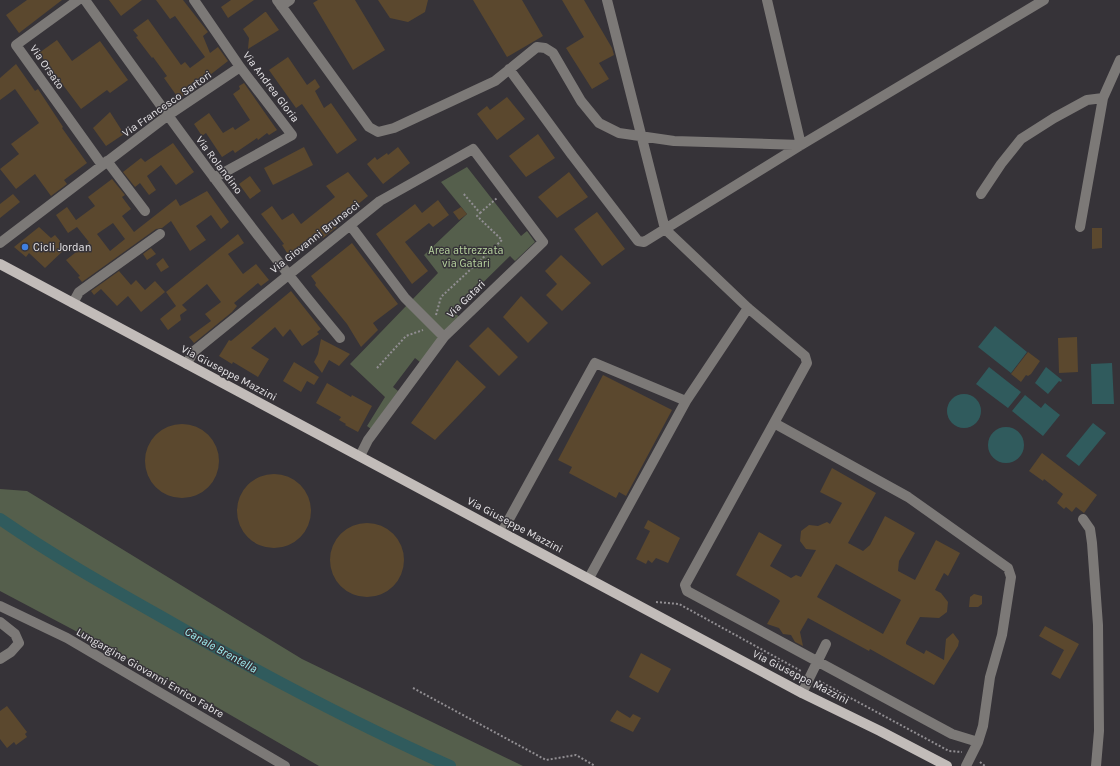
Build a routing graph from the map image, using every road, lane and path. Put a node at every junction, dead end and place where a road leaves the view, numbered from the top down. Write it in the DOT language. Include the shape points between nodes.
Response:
graph roads {
  1 [pos="78,0"];
  2 [pos="85,0"];
  3 [pos="194,0"];
  4 [pos="290,0"];
  5 [pos="607,0"];
  6 [pos="767,0"];
  7 [pos="1044,0"];
  8 [pos="279,3"];
  9 [pos="1120,60"];
  10 [pos="240,67"];
  11 [pos="509,69"];
  12 [pos="1103,98"];
  13 [pos="167,116"];
  14 [pos="642,136"];
  15 [pos="801,145"];
  16 [pos="473,149"];
  17 [pos="105,163"];
  18 [pos="214,178"];
  19 [pos="505,191"];
  20 [pos="463,193"];
  21 [pos="981,194"];
  22 [pos="144,211"];
  23 [pos="480,213"];
  24 [pos="350,225"];
  25 [pos="1080,227"];
  26 [pos="665,229"];
  27 [pos="160,234"];
  28 [pos="0,243"];
  29 [pos="0,264"];
  30 [pos="287,274"];
  31 [pos="73,303"];
  32 [pos="748,308"];
  33 [pos="438,331"];
  34 [pos="340,338"];
  35 [pos="187,364"];
  36 [pos="377,368"];
  37 [pos="686,401"];
  38 [pos="774,423"];
  39 [pos="360,456"];
  40 [pos="1083,519"];
  41 [pos="502,532"];
  42 [pos="589,578"];
  43 [pos="651,599"];
  44 [pos="0,606"];
  45 [pos="0,622"];
  46 [pos="826,644"];
  47 [pos="0,659"];
  48 [pos="818,663"];
  49 [pos="804,673"];
  50 [pos="819,681"];
  51 [pos="413,688"];
  52 [pos="802,693"];
  53 [pos="978,742"];
  54 [pos="959,751"];
  55 [pos="980,762"];
  56 [pos="285,766"];
  57 [pos="595,766"];
  58 [pos="946,766"];
  59 [pos="966,766"];
  60 [pos="985,766"];
  61 [pos="1096,766"];
  1 -- 17 [label="street, Via Orsato" via="16,45"];
  2 -- 13 [label="street, Via Rolandino"];
  3 -- 10 [label="street, Via Andrea Gloria"];
  4 -- 8 [label="street"];
  5 -- 14 [label="street"];
  6 -- 15 [label="street"];
  7 -- 15 [label="street"];
  8 -- 11 [label="street" via="369,127 378,132 394,128 495,81"];
  9 -- 12 [label="street"];
  10 -- 13 [label="street, Via Francesco Sartori"];
  10 -- 18 [label="street, Via Andrea Gloria" via="292,135"];
  11 -- 14 [label="street" via="537,47 545,48 553,53 581,101 599,123 619,133"];
  11 -- 26 [label="street" via="638,241 644,242"];
  12 -- 21 [label="street" via="1087,100 1021,139"];
  12 -- 25 [label="street"];
  13 -- 17 [label="street, Via Francesco Sartori"];
  13 -- 18 [label="street, Via Rolandino"];
  14 -- 15 [label="street" via="674,141"];
  14 -- 26 [label="street"];
  15 -- 26 [label="street"];
  16 -- 19 [label="street, Via Gatari"];
  16 -- 24 [label="street, Via Giovanni Brunacci" via="380,201"];
  17 -- 22 [label="street"];
  17 -- 28 [label="street, Via Francesco Sartori"];
  18 -- 30 [label="street, Via Rolandino"];
  19 -- 23 [label="path"];
  19 -- 33 [label="street, Via Gatari" via="543,242"];
  20 -- 23 [label="path"];
  23 -- 33 [label="path" via="477,216 502,240 441,297"];
  24 -- 30 [label="street, Via Giovanni Brunacci"];
  24 -- 33 [label="street" via="405,298"];
  26 -- 32 [label="street"];
  27 -- 31 [label="street" via="79,292"];
  29 -- 31 [label="main road, Via Giuseppe Mazzini"];
  30 -- 34 [label="street, Via Rolandino"];
  30 -- 35 [label="street, Via Giovanni Brunacci" via="193,352"];
  31 -- 35 [label="main road, Via Giuseppe Mazzini"];
  32 -- 37 [label="street"];
  32 -- 38 [label="street" via="805,356 807,363"];
  33 -- 36 [label="path" via="406,336"];
  33 -- 39 [label="street, Via Gatari"];
  35 -- 39 [label="main road, Via Giuseppe Mazzini"];
  37 -- 41 [label="street" via="596,363"];
  37 -- 42 [label="street"];
  38 -- 48 [label="street" via="685,585 687,590"];
  38 -- 53 [label="street" via="908,497 1008,568 1011,577 1002,635 990,677 983,726"];
  39 -- 41 [label="main road, Via Giuseppe Mazzini"];
  40 -- 61 [label="street" via="1090,529 1092,542 1098,625 1099,731"];
  41 -- 42 [label="main road, Via Giuseppe Mazzini"];
  42 -- 52 [label="main road, Via Giuseppe Mazzini"];
  43 -- 49 [label="path" via="679,604"];
  44 -- 56 [label="street, Lungargine Giovanni Enrico Fabre" via="67,638"];
  45 -- 47 [label="street" via="15,634 19,643"];
  46 -- 48 [label="street"];
  48 -- 52 [label="street"];
  48 -- 53 [label="street" via="952,734"];
  50 -- 54 [label="path" via="949,751"];
  51 -- 57 [label="path" via="546,760 576,755"];
  52 -- 58 [label="main road, Via Giuseppe Mazzini" via="880,730"];
  53 -- 59 [label="street"];
  55 -- 60 [label="path"];
}
